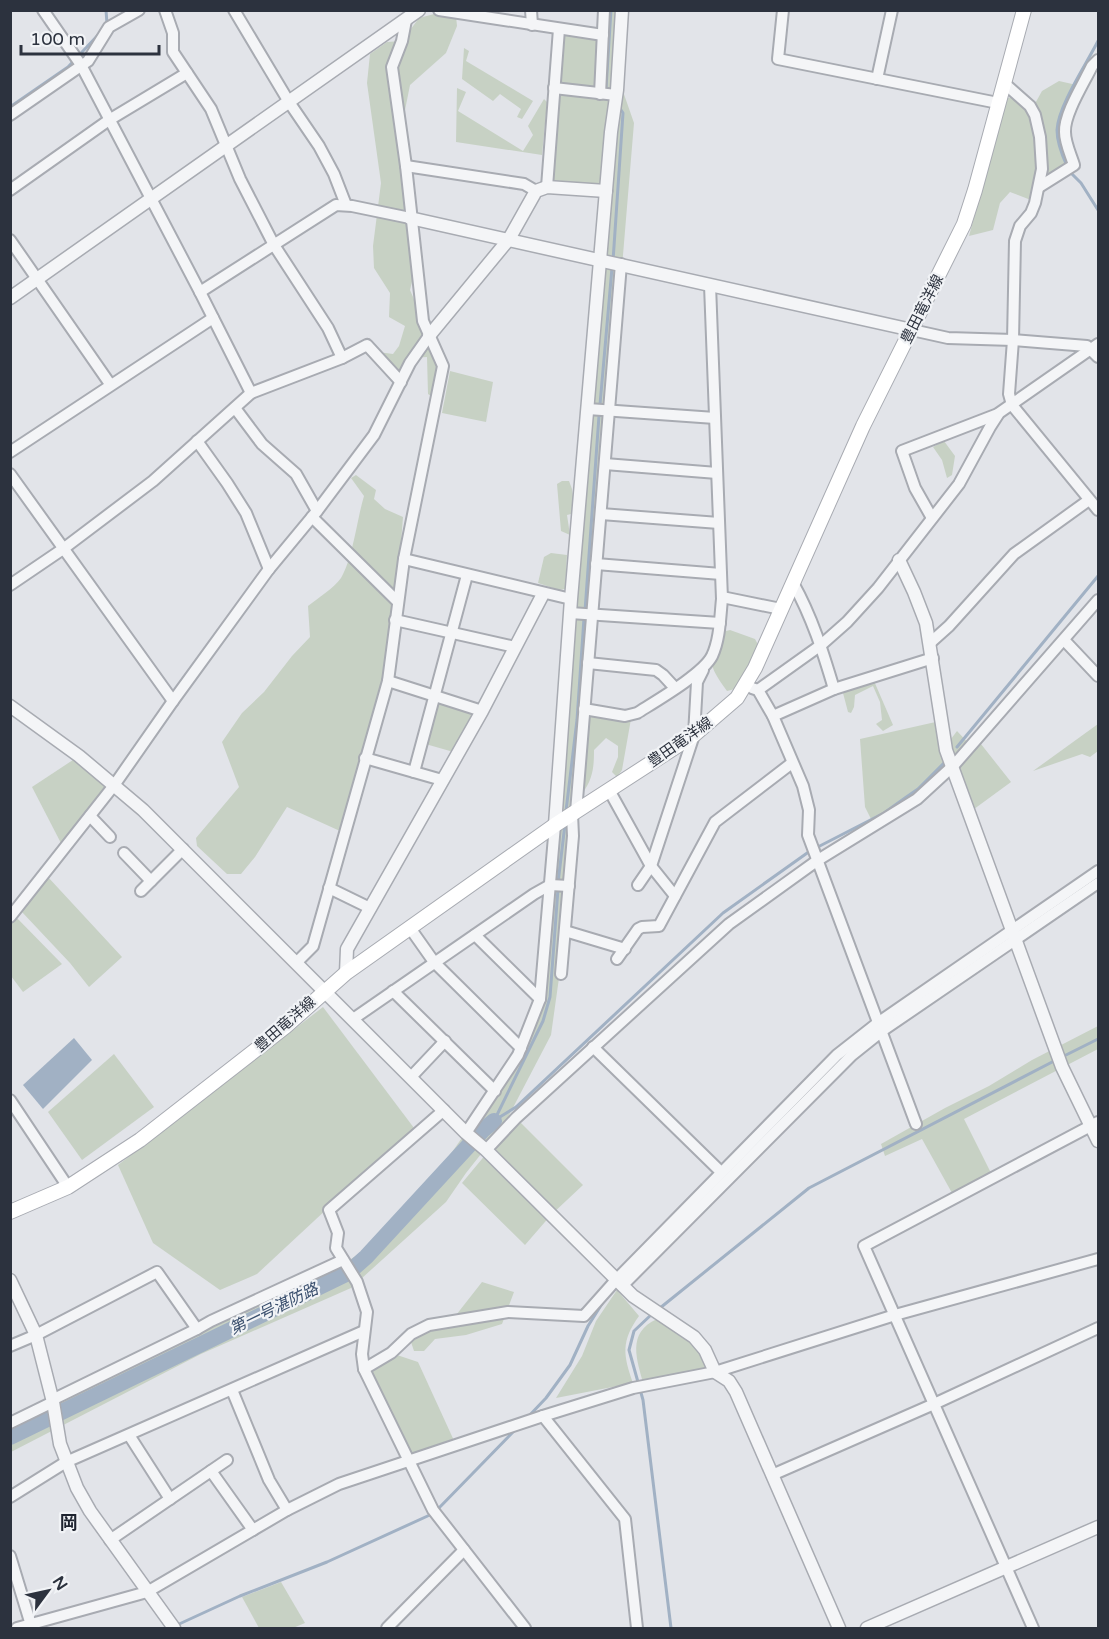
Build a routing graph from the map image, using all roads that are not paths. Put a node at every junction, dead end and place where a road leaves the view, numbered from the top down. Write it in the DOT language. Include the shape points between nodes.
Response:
graph roads {
  1 [pos="43,10"];
  2 [pos="139,10"];
  3 [pos="165,10"];
  4 [pos="234,10"];
  5 [pos="419,10"];
  6 [pos="439,10"];
  7 [pos="531,10"];
  8 [pos="604,10"];
  9 [pos="622,10"];
  10 [pos="783,10"];
  11 [pos="892,10"];
  12 [pos="1024,10"];
  13 [pos="403,15"];
  14 [pos="532,24"];
  15 [pos="559,28"];
  16 [pos="603,35"];
  17 [pos="1098,60"];
  18 [pos="81,65"];
  19 [pos="187,73"];
  20 [pos="878,79"];
  21 [pos="1004,83"];
  22 [pos="554,88"];
  23 [pos="600,94"];
  24 [pos="616,95"];
  25 [pos="289,102"];
  26 [pos="998,103"];
  27 [pos="10,115"];
  28 [pos="109,120"];
  29 [pos="225,147"];
  30 [pos="406,166"];
  31 [pos="1039,187"];
  32 [pos="541,189"];
  33 [pos="10,190"];
  34 [pos="606,191"];
  35 [pos="151,198"];
  36 [pos="346,205"];
  37 [pos="410,218"];
  38 [pos="509,239"];
  39 [pos="10,240"];
  40 [pos="274,245"];
  41 [pos="600,259"];
  42 [pos="621,264"];
  43 [pos="37,280"];
  44 [pos="710,285"];
  45 [pos="200,292"];
  46 [pos="10,298"];
  47 [pos="213,318"];
  48 [pos="912,330"];
  49 [pos="429,336"];
  50 [pos="1013,340"];
  51 [pos="1096,350"];
  52 [pos="342,358"];
  53 [pos="401,382"];
  54 [pos="110,384"];
  55 [pos="251,393"];
  56 [pos="1012,405"];
  57 [pos="235,408"];
  58 [pos="588,409"];
  59 [pos="609,412"];
  60 [pos="999,413"];
  61 [pos="715,418"];
  62 [pos="197,441"];
  63 [pos="10,452"];
  64 [pos="605,464"];
  65 [pos="717,473"];
  66 [pos="10,474"];
  67 [pos="1089,500"];
  68 [pos="1098,510"];
  69 [pos="314,514"];
  70 [pos="601,514"];
  71 [pos="932,518"];
  72 [pos="719,523"];
  73 [pos="63,549"];
  74 [pos="404,559"];
  75 [pos="899,560"];
  76 [pos="597,564"];
  77 [pos="269,569"];
  78 [pos="721,574"];
  79 [pos="467,575"];
  80 [pos="793,583"];
  81 [pos="10,585"];
  82 [pos="543,594"];
  83 [pos="722,597"];
  84 [pos="571,599"];
  85 [pos="1098,600"];
  86 [pos="398,601"];
  87 [pos="781,609"];
  88 [pos="570,613"];
  89 [pos="592,615"];
  90 [pos="395,620"];
  91 [pos="720,623"];
  92 [pos="453,633"];
  93 [pos="1064,640"];
  94 [pos="930,643"];
  95 [pos="821,645"];
  96 [pos="515,647"];
  97 [pos="933,658"];
  98 [pos="588,663"];
  99 [pos="703,668"];
  100 [pos="1098,676"];
  101 [pos="388,681"];
  102 [pos="675,688"];
  103 [pos="752,688"];
  104 [pos="834,689"];
  105 [pos="436,696"];
  106 [pos="173,701"];
  107 [pos="10,706"];
  108 [pos="584,709"];
  109 [pos="482,711"];
  110 [pos="773,716"];
  111 [pos="693,735"];
  112 [pos="366,758"];
  113 [pos="792,763"];
  114 [pos="954,766"];
  115 [pos="414,772"];
  116 [pos="442,780"];
  117 [pos="115,784"];
  118 [pos="609,790"];
  119 [pos="574,813"];
  120 [pos="90,816"];
  121 [pos="555,825"];
  122 [pos="110,837"];
  123 [pos="183,849"];
  124 [pos="124,853"];
  125 [pos="818,860"];
  126 [pos="651,866"];
  127 [pos="1098,871"];
  128 [pos="151,881"];
  129 [pos="1098,883"];
  130 [pos="550,885"];
  131 [pos="638,885"];
  132 [pos="569,886"];
  133 [pos="329,888"];
  134 [pos="141,891"];
  135 [pos="675,896"];
  136 [pos="370,908"];
  137 [pos="10,917"];
  138 [pos="410,928"];
  139 [pos="565,931"];
  140 [pos="475,934"];
  141 [pos="1015,934"];
  142 [pos="625,949"];
  143 [pos="617,959"];
  144 [pos="297,962"];
  145 [pos="434,962"];
  146 [pos="346,973"];
  147 [pos="561,974"];
  148 [pos="324,991"];
  149 [pos="393,991"];
  150 [pos="540,999"];
  151 [pos="352,1019"];
  152 [pos="880,1026"];
  153 [pos="445,1041"];
  154 [pos="593,1047"];
  155 [pos="521,1048"];
  156 [pos="411,1077"];
  157 [pos="495,1091"];
  158 [pos="10,1100"];
  159 [pos="444,1110"];
  160 [pos="15,1117"];
  161 [pos="916,1124"];
  162 [pos="1095,1124"];
  163 [pos="466,1133"];
  164 [pos="1098,1141"];
  165 [pos="486,1150"];
  166 [pos="721,1172"];
  167 [pos="68,1187"];
  168 [pos="10,1212"];
  169 [pos="1098,1259"];
  170 [pos="344,1261"];
  171 [pos="10,1280"];
  172 [pos="619,1283"];
  173 [pos="895,1316"];
  174 [pos="1098,1328"];
  175 [pos="197,1329"];
  176 [pos="364,1331"];
  177 [pos="36,1335"];
  178 [pos="10,1346"];
  179 [pos="364,1369"];
  180 [pos="715,1372"];
  181 [pos="232,1390"];
  182 [pos="52,1401"];
  183 [pos="934,1404"];
  184 [pos="543,1416"];
  185 [pos="10,1423"];
  186 [pos="129,1435"];
  187 [pos="227,1460"];
  188 [pos="410,1461"];
  189 [pos="66,1462"];
  190 [pos="211,1471"];
  191 [pos="772,1475"];
  192 [pos="10,1497"];
  193 [pos="170,1499"];
  194 [pos="287,1510"];
  195 [pos="1098,1527"];
  196 [pos="253,1530"];
  197 [pos="110,1540"];
  198 [pos="464,1550"];
  199 [pos="10,1556"];
  200 [pos="1006,1568"];
  201 [pos="147,1592"];
  202 [pos="31,1625"];
  203 [pos="17,1629"];
  204 [pos="174,1629"];
  205 [pos="387,1629"];
  206 [pos="525,1629"];
  207 [pos="637,1629"];
  208 [pos="839,1629"];
  209 [pos="867,1629"];
  210 [pos="1033,1629"];
  1 -- 18 [label="street"];
  2 -- 18 [label="street" via="109,27 87,62"];
  3 -- 19 [label="street" via="173,33 173,52"];
  4 -- 25 [label="street"];
  5 -- 13 [label="street"];
  6 -- 14 [label="street"];
  7 -- 14 [label="street"];
  8 -- 16 [label="street"];
  9 -- 24 [label="street"];
  10 -- 20 [label="street" via="778,59"];
  11 -- 20 [label="street"];
  12 -- 21 [label="main road, 豊田竜洋線"];
  13 -- 25 [label="street" via="395,27"];
  13 -- 30 [label="street" via="402,41 392,67"];
  14 -- 15 [label="street"];
  15 -- 16 [label="street"];
  15 -- 22 [label="street"];
  16 -- 23 [label="street"];
  17 -- 31 [label="street" via="1066,120 1066,141 1074,165"];
  18 -- 27 [label="street"];
  18 -- 28 [label="street"];
  19 -- 28 [label="street"];
  19 -- 29 [label="street" via="211,109"];
  20 -- 26 [label="street"];
  21 -- 26 [label="main road, 豊田竜洋線"];
  21 -- 31 [label="street" via="1035,115 1042,169"];
  22 -- 23 [label="street"];
  22 -- 32 [label="street"];
  23 -- 24 [label="street"];
  24 -- 34 [label="street"];
  25 -- 29 [label="street"];
  25 -- 36 [label="street" via="319,146"];
  26 -- 48 [label="main road, 豊田竜洋線" via="964,224"];
  28 -- 33 [label="street"];
  28 -- 35 [label="street"];
  29 -- 35 [label="street"];
  29 -- 40 [label="street"];
  30 -- 32 [label="street"];
  30 -- 37 [label="street"];
  31 -- 50 [label="street" via="1031,213 1020,226 1015,241"];
  32 -- 34 [label="street"];
  32 -- 38 [label="street"];
  34 -- 41 [label="street"];
  35 -- 43 [label="street"];
  35 -- 45 [label="street"];
  36 -- 37 [label="street"];
  36 -- 40 [label="street" via="336,205"];
  37 -- 38 [label="street"];
  37 -- 49 [label="street" via="423,321"];
  38 -- 41 [label="street"];
  38 -- 49 [label="street"];
  39 -- 43 [label="street"];
  40 -- 45 [label="street"];
  40 -- 52 [label="street" via="328,328"];
  41 -- 42 [label="street"];
  41 -- 58 [label="street"];
  42 -- 44 [label="street"];
  42 -- 59 [label="street"];
  43 -- 46 [label="street"];
  43 -- 54 [label="street"];
  44 -- 48 [label="street"];
  44 -- 61 [label="street"];
  45 -- 47 [label="street"];
  47 -- 54 [label="street"];
  47 -- 55 [label="street"];
  48 -- 50 [label="street" via="948,339"];
  48 -- 80 [label="main road, 豊田竜洋線" via="863,426"];
  49 -- 53 [label="street"];
  49 -- 74 [label="street" via="443,366"];
  50 -- 51 [label="street"];
  50 -- 56 [label="street" via="1009,394"];
  51 -- 56 [label="street"];
  52 -- 53 [label="street" via="367,345"];
  52 -- 55 [label="street"];
  53 -- 69 [label="street" via="374,435"];
  54 -- 63 [label="street"];
  55 -- 57 [label="street"];
  56 -- 60 [label="street"];
  56 -- 67 [label="street"];
  57 -- 62 [label="street"];
  57 -- 69 [label="street" via="262,444 296,474"];
  58 -- 59 [label="street"];
  58 -- 84 [label="street"];
  59 -- 61 [label="street"];
  59 -- 64 [label="street"];
  60 -- 71 [label="street" via="958,484"];
  60 -- 71 [label="street" via="902,451 915,488"];
  61 -- 65 [label="street"];
  62 -- 73 [label="street" via="153,481"];
  62 -- 77 [label="street" via="246,513"];
  64 -- 65 [label="street"];
  64 -- 70 [label="street"];
  65 -- 72 [label="street"];
  66 -- 73 [label="street"];
  67 -- 68 [label="street"];
  67 -- 94 [label="street" via="1014,554"];
  69 -- 77 [label="street"];
  69 -- 86 [label="street"];
  70 -- 72 [label="street"];
  70 -- 76 [label="street"];
  71 -- 75 [label="street"];
  72 -- 78 [label="street"];
  73 -- 81 [label="street"];
  73 -- 106 [label="street"];
  74 -- 79 [label="street"];
  74 -- 86 [label="street"];
  75 -- 94 [label="street" via="926,623"];
  75 -- 95 [label="street" via="847,622"];
  76 -- 78 [label="street"];
  76 -- 89 [label="street"];
  77 -- 106 [label="street"];
  78 -- 83 [label="street"];
  79 -- 82 [label="street"];
  79 -- 92 [label="street"];
  80 -- 87 [label="main road, 豊田竜洋線"];
  80 -- 95 [label="street"];
  82 -- 84 [label="street"];
  82 -- 96 [label="street"];
  83 -- 87 [label="street"];
  83 -- 91 [label="street"];
  84 -- 88 [label="street"];
  85 -- 93 [label="street"];
  86 -- 90 [label="street"];
  87 -- 103 [label="main road, 豊田竜洋線"];
  88 -- 89 [label="street"];
  88 -- 121 [label="street"];
  89 -- 91 [label="street"];
  89 -- 98 [label="street"];
  90 -- 92 [label="street"];
  90 -- 101 [label="street"];
  91 -- 99 [label="street" via="712,656"];
  92 -- 96 [label="street"];
  92 -- 105 [label="street"];
  93 -- 100 [label="street"];
  93 -- 114 [label="street"];
  94 -- 97 [label="street"];
  95 -- 103 [label="street"];
  95 -- 104 [label="street"];
  96 -- 109 [label="street"];
  97 -- 104 [label="street"];
  97 -- 114 [label="street" via="946,747"];
  98 -- 102 [label="street" via="656,670"];
  98 -- 108 [label="street"];
  99 -- 102 [label="street"];
  99 -- 111 [label="street" via="697,682"];
  101 -- 105 [label="street"];
  101 -- 112 [label="street"];
  102 -- 108 [label="street" via="637,713 625,716"];
  103 -- 110 [label="street"];
  103 -- 111 [label="main road, 豊田竜洋線"];
  104 -- 110 [label="street"];
  105 -- 109 [label="street"];
  105 -- 115 [label="street"];
  106 -- 117 [label="street"];
  107 -- 117 [label="street"];
  108 -- 119 [label="street"];
  109 -- 116 [label="street"];
  110 -- 113 [label="street"];
  111 -- 118 [label="main road, 豊田竜洋線"];
  111 -- 126 [label="street"];
  112 -- 115 [label="street"];
  112 -- 133 [label="street"];
  113 -- 125 [label="street" via="803,786 809,810 808,835"];
  113 -- 135 [label="street" via="715,822"];
  114 -- 125 [label="street" via="917,799"];
  114 -- 141 [label="street"];
  115 -- 116 [label="street"];
  116 -- 136 [label="street"];
  117 -- 120 [label="street"];
  117 -- 123 [label="street"];
  118 -- 119 [label="main road, 豊田竜洋線"];
  118 -- 126 [label="street"];
  119 -- 121 [label="main road, 豊田竜洋線"];
  119 -- 132 [label="street"];
  120 -- 122 [label="street"];
  120 -- 137 [label="street"];
  121 -- 130 [label="street"];
  121 -- 138 [label="main road, 豊田竜洋線"];
  123 -- 128 [label="street"];
  123 -- 144 [label="street"];
  124 -- 128 [label="street"];
  125 -- 152 [label="street"];
  125 -- 154 [label="street" via="729,924"];
  126 -- 131 [label="street"];
  126 -- 135 [label="street"];
  127 -- 141 [label="street"];
  128 -- 134 [label="street"];
  129 -- 141 [label="street"];
  130 -- 132 [label="street"];
  130 -- 140 [label="street"];
  130 -- 150 [label="street"];
  132 -- 139 [label="street"];
  133 -- 136 [label="street"];
  133 -- 144 [label="street" via="314,946"];
  135 -- 142 [label="street" via="659,926 638,929"];
  136 -- 146 [label="street" via="347,949"];
  138 -- 145 [label="street"];
  138 -- 146 [label="main road, 豊田竜洋線"];
  139 -- 142 [label="street"];
  139 -- 147 [label="street"];
  140 -- 145 [label="street"];
  140 -- 150 [label="street"];
  141 -- 152 [label="street"];
  141 -- 162 [label="street" via="1062,1067"];
  142 -- 143 [label="street"];
  144 -- 148 [label="street"];
  145 -- 149 [label="street"];
  145 -- 155 [label="street"];
  146 -- 148 [label="main road, 豊田竜洋線"];
  148 -- 151 [label="street"];
  148 -- 167 [label="main road, 豊田竜洋線" via="285,1027 158,1126"];
  149 -- 151 [label="street"];
  149 -- 153 [label="street"];
  150 -- 155 [label="street"];
  151 -- 156 [label="street"];
  152 -- 161 [label="street"];
  152 -- 166 [label="street" via="837,1055"];
  152 -- 172 [label="street"];
  153 -- 156 [label="street"];
  153 -- 157 [label="street"];
  154 -- 165 [label="street"];
  154 -- 166 [label="street"];
  155 -- 157 [label="street"];
  156 -- 159 [label="street"];
  157 -- 163 [label="street"];
  158 -- 160 [label="street"];
  159 -- 163 [label="street"];
  159 -- 170 [label="street" via="329,1210 338,1233 336,1248"];
  160 -- 167 [label="street"];
  162 -- 164 [label="street"];
  162 -- 173 [label="street" via="864,1246"];
  163 -- 165 [label="street"];
  165 -- 172 [label="street"];
  166 -- 172 [label="street"];
  167 -- 168 [label="main road, 豊田竜洋線"];
  169 -- 173 [label="street"];
  170 -- 175 [label="street"];
  170 -- 176 [label="street" via="357,1282 367,1312"];
  171 -- 177 [label="street"];
  172 -- 179 [label="street" via="584,1316 508,1312 429,1325"];
  172 -- 180 [label="street" via="694,1337"];
  173 -- 180 [label="street"];
  173 -- 183 [label="street"];
  174 -- 183 [label="street"];
  175 -- 177 [label="street" via="157,1272"];
  175 -- 182 [label="street"];
  176 -- 179 [label="street"];
  176 -- 181 [label="street"];
  177 -- 178 [label="street"];
  177 -- 182 [label="street"];
  179 -- 188 [label="street"];
  180 -- 184 [label="street" via="633,1388"];
  180 -- 191 [label="street" via="736,1392"];
  181 -- 186 [label="street"];
  181 -- 194 [label="street" via="269,1480"];
  182 -- 185 [label="street"];
  182 -- 189 [label="street"];
  183 -- 191 [label="street"];
  183 -- 200 [label="street"];
  184 -- 188 [label="street"];
  184 -- 207 [label="street" via="625,1519"];
  186 -- 189 [label="street"];
  186 -- 193 [label="street"];
  187 -- 190 [label="street"];
  188 -- 194 [label="street" via="339,1484"];
  188 -- 198 [label="street" via="433,1510"];
  189 -- 192 [label="street"];
  189 -- 197 [label="street" via="77,1488"];
  190 -- 193 [label="street"];
  190 -- 196 [label="street"];
  191 -- 208 [label="street"];
  193 -- 197 [label="street"];
  194 -- 196 [label="street"];
  195 -- 200 [label="street"];
  196 -- 201 [label="street"];
  197 -- 201 [label="street"];
  198 -- 205 [label="street"];
  198 -- 206 [label="street"];
  199 -- 202 [label="street"];
  200 -- 209 [label="street"];
  200 -- 210 [label="street"];
  201 -- 202 [label="street"];
  201 -- 204 [label="street"];
  202 -- 203 [label="street"];
}
